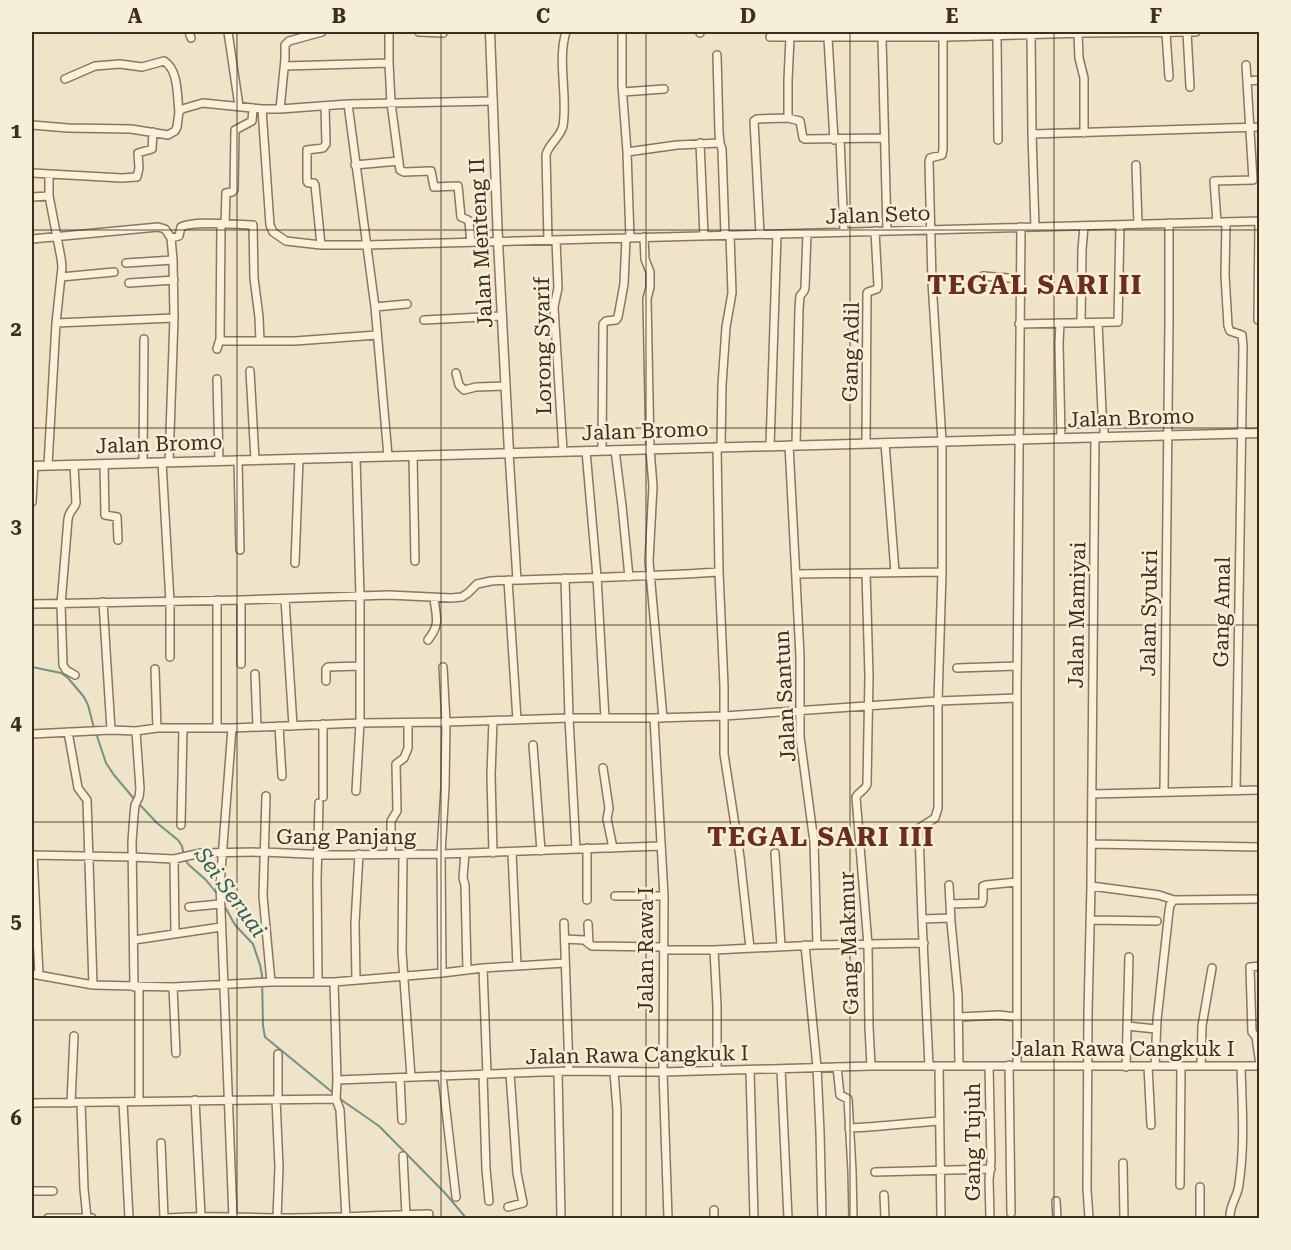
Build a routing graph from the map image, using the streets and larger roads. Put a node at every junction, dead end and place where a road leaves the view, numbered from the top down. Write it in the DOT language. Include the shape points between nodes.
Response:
graph roads {
  1 [pos="228,32"];
  2 [pos="322,32"];
  3 [pos="389,32"];
  4 [pos="419,32"];
  5 [pos="490,32"];
  6 [pos="566,32"];
  7 [pos="622,32"];
  8 [pos="1083,32"];
  9 [pos="1186,32"];
  10 [pos="1196,32"];
  11 [pos="443,33"];
  12 [pos="1010,33"];
  13 [pos="1031,33"];
  14 [pos="1166,33"];
  15 [pos="906,34"];
  16 [pos="846,35"];
  17 [pos="947,35"];
  18 [pos="997,36"];
  19 [pos="770,38"];
  20 [pos="790,38"];
  21 [pos="828,38"];
  22 [pos="882,38"];
  23 [pos="717,55"];
  24 [pos="388,63"];
  25 [pos="1246,65"];
  26 [pos="285,66"];
  27 [pos="1169,77"];
  28 [pos="65,79"];
  29 [pos="1260,80"];
  30 [pos="1247,81"];
  31 [pos="1190,87"];
  32 [pos="664,89"];
  33 [pos="623,92"];
  34 [pos="493,101"];
  35 [pos="348,104"];
  36 [pos="391,104"];
  37 [pos="239,106"];
  38 [pos="325,106"];
  39 [pos="253,108"];
  40 [pos="262,109"];
  41 [pos="280,109"];
  42 [pos="179,112"];
  43 [pos="788,118"];
  44 [pos="32,125"];
  45 [pos="1260,126"];
  46 [pos="1250,127"];
  47 [pos="153,132"];
  48 [pos="1084,133"];
  49 [pos="1032,134"];
  50 [pos="884,138"];
  51 [pos="837,139"];
  52 [pos="998,140"];
  53 [pos="700,143"];
  54 [pos="720,143"];
  55 [pos="627,152"];
  56 [pos="399,161"];
  57 [pos="355,165"];
  58 [pos="1136,165"];
  59 [pos="32,173"];
  60 [pos="49,174"];
  61 [pos="49,196"];
  62 [pos="32,197"];
  63 [pos="1259,221"];
  64 [pos="1217,222"];
  65 [pos="1226,222"];
  66 [pos="223,224"];
  67 [pos="1138,224"];
  68 [pos="1169,224"];
  69 [pos="253,225"];
  70 [pos="270,225"];
  71 [pos="1120,225"];
  72 [pos="1084,226"];
  73 [pos="1021,227"];
  74 [pos="1035,227"];
  75 [pos="932,230"];
  76 [pos="875,231"];
  77 [pos="887,231"];
  78 [pos="844,232"];
  79 [pos="807,233"];
  80 [pos="760,234"];
  81 [pos="777,234"];
  82 [pos="728,235"];
  83 [pos="704,236"];
  84 [pos="56,237"];
  85 [pos="644,237"];
  86 [pos="171,238"];
  87 [pos="628,238"];
  88 [pos="32,239"];
  89 [pos="552,240"];
  90 [pos="471,242"];
  91 [pos="498,242"];
  92 [pos="321,245"];
  93 [pos="367,245"];
  94 [pos="173,260"];
  95 [pos="126,263"];
  96 [pos="114,272"];
  97 [pos="983,276"];
  98 [pos="61,277"];
  99 [pos="1020,279"];
  100 [pos="174,280"];
  101 [pos="129,283"];
  102 [pos="407,304"];
  103 [pos="375,307"];
  104 [pos="502,316"];
  105 [pos="174,318"];
  106 [pos="424,320"];
  107 [pos="1258,320"];
  108 [pos="1098,322"];
  109 [pos="56,323"];
  110 [pos="1080,323"];
  111 [pos="1019,324"];
  112 [pos="1060,324"];
  113 [pos="377,335"];
  114 [pos="144,339"];
  115 [pos="220,339"];
  116 [pos="260,341"];
  117 [pos="217,349"];
  118 [pos="250,371"];
  119 [pos="456,373"];
  120 [pos="217,379"];
  121 [pos="506,386"];
  122 [pos="1260,432"];
  123 [pos="1242,433"];
  124 [pos="1167,435"];
  125 [pos="1100,437"];
  126 [pos="1061,438"];
  127 [pos="1020,439"];
  128 [pos="942,441"];
  129 [pos="867,443"];
  130 [pos="885,443"];
  131 [pos="792,445"];
  132 [pos="770,446"];
  133 [pos="719,447"];
  134 [pos="650,449"];
  135 [pos="602,450"];
  136 [pos="615,450"];
  137 [pos="563,451"];
  138 [pos="586,451"];
  139 [pos="509,453"];
  140 [pos="388,456"];
  141 [pos="413,456"];
  142 [pos="356,457"];
  143 [pos="298,459"];
  144 [pos="238,460"];
  145 [pos="255,460"];
  146 [pos="219,461"];
  147 [pos="166,462"];
  148 [pos="143,463"];
  149 [pos="104,464"];
  150 [pos="48,465"];
  151 [pos="74,465"];
  152 [pos="33,466"];
  153 [pos="32,502"];
  154 [pos="118,540"];
  155 [pos="240,550"];
  156 [pos="415,561"];
  157 [pos="295,563"];
  158 [pos="719,572"];
  159 [pos="895,572"];
  160 [pos="942,572"];
  161 [pos="866,573"];
  162 [pos="796,574"];
  163 [pos="597,577"];
  164 [pos="629,577"];
  165 [pos="650,577"];
  166 [pos="564,578"];
  167 [pos="508,580"];
  168 [pos="517,580"];
  169 [pos="360,596"];
  170 [pos="434,598"];
  171 [pos="285,599"];
  172 [pos="218,600"];
  173 [pos="241,600"];
  174 [pos="103,602"];
  175 [pos="170,602"];
  176 [pos="61,603"];
  177 [pos="32,604"];
  178 [pos="428,640"];
  179 [pos="170,657"];
  180 [pos="241,664"];
  181 [pos="360,666"];
  182 [pos="1017,666"];
  183 [pos="443,667"];
  184 [pos="957,668"];
  185 [pos="155,669"];
  186 [pos="255,674"];
  187 [pos="75,675"];
  188 [pos="326,681"];
  189 [pos="1017,698"];
  190 [pos="938,701"];
  191 [pos="868,707"];
  192 [pos="799,711"];
  193 [pos="724,716"];
  194 [pos="568,718"];
  195 [pos="605,718"];
  196 [pos="654,718"];
  197 [pos="663,718"];
  198 [pos="517,720"];
  199 [pos="493,721"];
  200 [pos="446,722"];
  201 [pos="360,723"];
  202 [pos="408,723"];
  203 [pos="323,724"];
  204 [pos="279,726"];
  205 [pos="293,726"];
  206 [pos="257,727"];
  207 [pos="157,728"];
  208 [pos="183,728"];
  209 [pos="217,728"];
  210 [pos="232,728"];
  211 [pos="111,730"];
  212 [pos="136,731"];
  213 [pos="68,732"];
  214 [pos="32,734"];
  215 [pos="533,745"];
  216 [pos="603,768"];
  217 [pos="282,776"];
  218 [pos="1260,790"];
  219 [pos="356,791"];
  220 [pos="1236,791"];
  221 [pos="1164,792"];
  222 [pos="1092,794"];
  223 [pos="266,796"];
  224 [pos="181,825"];
  225 [pos="1092,844"];
  226 [pos="661,846"];
  227 [pos="1260,847"];
  228 [pos="587,848"];
  229 [pos="613,848"];
  230 [pos="576,849"];
  231 [pos="541,851"];
  232 [pos="263,852"];
  233 [pos="493,852"];
  234 [pos="512,852"];
  235 [pos="222,853"];
  236 [pos="465,853"];
  237 [pos="775,853"];
  238 [pos="317,854"];
  239 [pos="359,854"];
  240 [pos="391,854"];
  241 [pos="403,854"];
  242 [pos="441,854"];
  243 [pos="32,855"];
  244 [pos="89,855"];
  245 [pos="132,857"];
  246 [pos="181,857"];
  247 [pos="1017,882"];
  248 [pos="949,885"];
  249 [pos="1091,886"];
  250 [pos="615,896"];
  251 [pos="664,896"];
  252 [pos="1260,899"];
  253 [pos="587,900"];
  254 [pos="1174,900"];
  255 [pos="220,903"];
  256 [pos="950,904"];
  257 [pos="189,907"];
  258 [pos="950,918"];
  259 [pos="922,919"];
  260 [pos="1090,920"];
  261 [pos="1157,921"];
  262 [pos="564,923"];
  263 [pos="588,924"];
  264 [pos="221,927"];
  265 [pos="175,934"];
  266 [pos="565,939"];
  267 [pos="134,940"];
  268 [pos="924,943"];
  269 [pos="589,944"];
  270 [pos="805,945"];
  271 [pos="818,945"];
  272 [pos="868,945"];
  273 [pos="781,946"];
  274 [pos="750,948"];
  275 [pos="663,949"];
  276 [pos="714,950"];
  277 [pos="1129,957"];
  278 [pos="565,963"];
  279 [pos="516,965"];
  280 [pos="1260,966"];
  281 [pos="483,968"];
  282 [pos="1212,968"];
  283 [pos="467,970"];
  284 [pos="442,973"];
  285 [pos="35,975"];
  286 [pos="404,976"];
  287 [pos="356,980"];
  288 [pos="269,982"];
  289 [pos="318,982"];
  290 [pos="334,982"];
  291 [pos="224,984"];
  292 [pos="93,985"];
  293 [pos="137,987"];
  294 [pos="173,987"];
  295 [pos="959,1017"];
  296 [pos="1017,1017"];
  297 [pos="1128,1026"];
  298 [pos="1156,1029"];
  299 [pos="74,1036"];
  300 [pos="176,1053"];
  301 [pos="278,1054"];
  302 [pos="1013,1065"];
  303 [pos="1260,1065"];
  304 [pos="871,1066"];
  305 [pos="929,1066"];
  306 [pos="939,1066"];
  307 [pos="959,1066"];
  308 [pos="989,1066"];
  309 [pos="1088,1066"];
  310 [pos="1125,1066"];
  311 [pos="1151,1066"];
  312 [pos="1181,1066"];
  313 [pos="1201,1066"];
  314 [pos="1241,1066"];
  315 [pos="837,1067"];
  316 [pos="817,1068"];
  317 [pos="781,1069"];
  318 [pos="717,1070"];
  319 [pos="750,1070"];
  320 [pos="569,1071"];
  321 [pos="558,1072"];
  322 [pos="614,1072"];
  323 [pos="663,1072"];
  324 [pos="510,1073"];
  325 [pos="485,1074"];
  326 [pos="442,1075"];
  327 [pos="411,1077"];
  328 [pos="400,1078"];
  329 [pos="336,1080"];
  330 [pos="336,1096"];
  331 [pos="228,1099"];
  332 [pos="277,1099"];
  333 [pos="195,1100"];
  334 [pos="123,1102"];
  335 [pos="139,1102"];
  336 [pos="32,1103"];
  337 [pos="71,1103"];
  338 [pos="81,1103"];
  339 [pos="402,1120"];
  340 [pos="939,1121"];
  341 [pos="1151,1125"];
  342 [pos="849,1128"];
  343 [pos="161,1143"];
  344 [pos="403,1156"];
  345 [pos="1123,1163"];
  346 [pos="991,1169"];
  347 [pos="940,1170"];
  348 [pos="875,1172"];
  349 [pos="1180,1185"];
  350 [pos="1200,1187"];
  351 [pos="32,1191"];
  352 [pos="52,1191"];
  353 [pos="884,1195"];
  354 [pos="456,1197"];
  355 [pos="489,1201"];
  356 [pos="1056,1201"];
  357 [pos="508,1207"];
  358 [pos="714,1210"];
  359 [pos="1011,1213"];
  360 [pos="429,1214"];
  361 [pos="1230,1215"];
  362 [pos="403,1216"];
  363 [pos="203,1217"];
  364 [pos="233,1217"];
  365 [pos="48,1218"];
  366 [pos="87,1218"];
  367 [pos="92,1218"];
  368 [pos="129,1218"];
  369 [pos="166,1218"];
  370 [pos="265,1218"];
  371 [pos="277,1218"];
  372 [pos="346,1218"];
  373 [pos="561,1218"];
  374 [pos="617,1218"];
  375 [pos="668,1218"];
  376 [pos="714,1218"];
  377 [pos="754,1218"];
  378 [pos="788,1218"];
  379 [pos="822,1218"];
  380 [pos="853,1218"];
  381 [pos="885,1218"];
  382 [pos="941,1218"];
  383 [pos="990,1218"];
  384 [pos="1057,1218"];
  385 [pos="1089,1218"];
  386 [pos="1125,1218"];
  387 [pos="1200,1218"];
  1 -- 37 [label="street"];
  2 -- 26 [label="street" via="287,42"];
  3 -- 24 [label="street"];
  4 -- 11 [label="street"];
  5 -- 34 [label="street, Jalan Menteng II"];
  6 -- 89 [label="street, Lorong Syarif" via="563,125 546,155"];
  7 -- 33 [label="street"];
  8 -- 13 [label="street"];
  8 -- 14 [label="street"];
  8 -- 48 [label="street" via="1079,58 1084,78"];
  9 -- 10 [label="street"];
  9 -- 14 [label="street"];
  9 -- 31 [label="street"];
  12 -- 13 [label="street"];
  12 -- 18 [label="street"];
  13 -- 49 [label="street"];
  14 -- 27 [label="street"];
  15 -- 17 [label="street"];
  15 -- 22 [label="street"];
  16 -- 21 [label="street"];
  16 -- 22 [label="street"];
  17 -- 18 [label="street"];
  17 -- 75 [label="street" via="943,149 942,155 929,160"];
  18 -- 52 [label="street"];
  19 -- 20 [label="street"];
  20 -- 21 [label="street"];
  20 -- 43 [label="street"];
  21 -- 51 [label="street"];
  22 -- 50 [label="street"];
  23 -- 54 [label="street"];
  24 -- 26 [label="street"];
  24 -- 36 [label="street"];
  25 -- 30 [label="street"];
  26 -- 41 [label="street"];
  28 -- 42 [label="street" via="95,66 120,64 142,68 164,60 174,75"];
  29 -- 30 [label="street"];
  30 -- 46 [label="street"];
  32 -- 33 [label="street"];
  33 -- 55 [label="street"];
  34 -- 36 [label="street"];
  34 -- 91 [label="street, Jalan Menteng II"];
  35 -- 36 [label="street"];
  35 -- 38 [label="street"];
  35 -- 57 [label="street"];
  36 -- 56 [label="street"];
  37 -- 39 [label="street"];
  37 -- 42 [label="street" via="203,103"];
  38 -- 41 [label="street"];
  38 -- 92 [label="street" via="326,144 307,150 307,182 315,185"];
  39 -- 40 [label="street"];
  39 -- 66 [label="street" via="252,121 235,130 234,190 226,193"];
  40 -- 41 [label="street"];
  40 -- 70 [label="street"];
  42 -- 47 [label="street" via="175,131 168,135"];
  43 -- 51 [label="street" via="800,121 805,139"];
  43 -- 80 [label="street" via="754,121"];
  44 -- 47 [label="street"];
  45 -- 46 [label="street"];
  46 -- 48 [label="street"];
  46 -- 64 [label="street" via="1253,180 1214,181"];
  47 -- 60 [label="street" via="152,149 138,153 137,177"];
  48 -- 49 [label="street"];
  49 -- 74 [label="street"];
  50 -- 51 [label="street"];
  50 -- 77 [label="street"];
  51 -- 78 [label="street"];
  53 -- 54 [label="street"];
  53 -- 55 [label="street"];
  53 -- 83 [label="street"];
  54 -- 82 [label="street"];
  55 -- 87 [label="street"];
  56 -- 57 [label="street"];
  56 -- 90 [label="street" via="404,172 431,171 434,187 458,186 461,217 469,222"];
  57 -- 93 [label="street"];
  58 -- 67 [label="street"];
  59 -- 60 [label="street"];
  60 -- 61 [label="street"];
  61 -- 62 [label="street"];
  61 -- 84 [label="street"];
  63 -- 65 [label="street, Jalan Seto"];
  63 -- 107 [label="street"];
  64 -- 65 [label="street, Jalan Seto"];
  64 -- 68 [label="street, Jalan Seto"];
  65 -- 123 [label="street, Gang Amal" via="1228,326 1230,332 1243,337"];
  66 -- 69 [label="street"];
  66 -- 86 [label="street" via="183,225 179,236"];
  66 -- 115 [label="street"];
  67 -- 68 [label="street, Jalan Seto"];
  67 -- 71 [label="street, Jalan Seto"];
  68 -- 124 [label="street, Jalan Syukri"];
  69 -- 70 [label="street"];
  69 -- 116 [label="street"];
  70 -- 92 [label="street, Jalan Seto" via="286,241"];
  71 -- 72 [label="street, Jalan Seto"];
  71 -- 108 [label="street" via="1118,322"];
  72 -- 74 [label="street, Jalan Seto"];
  72 -- 110 [label="street"];
  73 -- 74 [label="street, Jalan Seto"];
  73 -- 75 [label="street, Jalan Seto"];
  73 -- 99 [label="street"];
  75 -- 77 [label="street, Jalan Seto"];
  75 -- 128 [label="street"];
  76 -- 77 [label="street, Jalan Seto"];
  76 -- 78 [label="street, Jalan Seto"];
  76 -- 129 [label="street, Gang Adil" via="878,286 867,293"];
  78 -- 79 [label="street, Jalan Seto"];
  79 -- 81 [label="street, Jalan Seto"];
  79 -- 131 [label="street, Jalan Santun"];
  80 -- 81 [label="street, Jalan Seto"];
  80 -- 82 [label="street, Jalan Seto"];
  81 -- 132 [label="street"];
  82 -- 83 [label="street, Jalan Seto"];
  82 -- 133 [label="street" via="732,293 726,327"];
  83 -- 85 [label="street, Jalan Seto"];
  84 -- 86 [label="street" via="158,227"];
  84 -- 88 [label="street"];
  84 -- 98 [label="street"];
  85 -- 87 [label="street, Jalan Seto"];
  85 -- 134 [label="street" via="650,272 646,299"];
  86 -- 94 [label="street"];
  87 -- 89 [label="street, Jalan Seto"];
  87 -- 135 [label="street" via="618,317 603,324"];
  89 -- 91 [label="street, Jalan Seto"];
  89 -- 137 [label="street, Lorong Syarif" via="558,288 554,307"];
  90 -- 91 [label="street, Jalan Seto"];
  90 -- 93 [label="street, Jalan Seto"];
  91 -- 104 [label="street, Jalan Menteng II"];
  92 -- 93 [label="street, Jalan Seto"];
  93 -- 103 [label="street"];
  94 -- 95 [label="street"];
  94 -- 100 [label="street"];
  96 -- 98 [label="street"];
  97 -- 99 [label="street"];
  98 -- 109 [label="street"];
  99 -- 111 [label="street"];
  100 -- 101 [label="street"];
  100 -- 105 [label="street"];
  102 -- 103 [label="street"];
  103 -- 113 [label="street"];
  104 -- 106 [label="street"];
  104 -- 121 [label="street, Jalan Menteng II"];
  105 -- 109 [label="street"];
  105 -- 147 [label="street"];
  108 -- 110 [label="street"];
  108 -- 125 [label="street, Jalan Mamiyai" via="1104,421"];
  109 -- 150 [label="street"];
  110 -- 112 [label="street"];
  111 -- 112 [label="street"];
  111 -- 127 [label="street"];
  112 -- 126 [label="street"];
  113 -- 116 [label="street"];
  113 -- 140 [label="street"];
  114 -- 148 [label="street"];
  115 -- 116 [label="street"];
  115 -- 117 [label="street"];
  118 -- 145 [label="street"];
  119 -- 121 [label="street" via="464,390"];
  120 -- 146 [label="street"];
  121 -- 139 [label="street, Jalan Menteng II"];
  122 -- 123 [label="street, Jalan Bromo"];
  123 -- 124 [label="street, Jalan Bromo"];
  123 -- 220 [label="street, Gang Amal"];
  124 -- 125 [label="street, Jalan Bromo"];
  124 -- 221 [label="street, Jalan Syukri"];
  125 -- 126 [label="street, Jalan Bromo"];
  125 -- 222 [label="street, Jalan Mamiyai"];
  126 -- 127 [label="street, Jalan Bromo"];
  127 -- 128 [label="street, Jalan Bromo"];
  127 -- 182 [label="street"];
  128 -- 130 [label="street, Jalan Bromo"];
  128 -- 160 [label="street"];
  129 -- 130 [label="street, Jalan Bromo"];
  129 -- 131 [label="street, Jalan Bromo"];
  130 -- 159 [label="street"];
  131 -- 132 [label="street, Jalan Bromo"];
  131 -- 162 [label="street, Jalan Santun"];
  132 -- 133 [label="street, Jalan Bromo"];
  133 -- 134 [label="street, Jalan Bromo"];
  133 -- 158 [label="street"];
  134 -- 136 [label="street, Jalan Bromo"];
  134 -- 165 [label="street"];
  135 -- 136 [label="street, Jalan Bromo"];
  135 -- 138 [label="street, Jalan Bromo"];
  136 -- 164 [label="street"];
  137 -- 138 [label="street, Jalan Bromo"];
  137 -- 139 [label="street, Jalan Bromo"];
  138 -- 163 [label="street"];
  139 -- 141 [label="street, Jalan Bromo"];
  139 -- 168 [label="street"];
  140 -- 141 [label="street, Jalan Bromo"];
  140 -- 142 [label="street, Jalan Bromo"];
  141 -- 156 [label="street"];
  142 -- 143 [label="street, Jalan Bromo"];
  142 -- 169 [label="street"];
  143 -- 145 [label="street, Jalan Bromo"];
  143 -- 157 [label="street"];
  144 -- 145 [label="street, Jalan Bromo"];
  144 -- 146 [label="street, Jalan Bromo"];
  144 -- 155 [label="street"];
  146 -- 147 [label="street, Jalan Bromo"];
  147 -- 148 [label="street, Jalan Bromo"];
  147 -- 175 [label="street"];
  148 -- 149 [label="street, Jalan Bromo"];
  149 -- 151 [label="street, Jalan Bromo"];
  149 -- 154 [label="street" via="105,515 117,517"];
  150 -- 151 [label="street, Jalan Bromo"];
  150 -- 152 [label="street, Jalan Bromo"];
  151 -- 176 [label="street" via="76,502 69,511"];
  152 -- 153 [label="street"];
  158 -- 165 [label="street"];
  158 -- 193 [label="street"];
  159 -- 160 [label="street"];
  159 -- 161 [label="street"];
  160 -- 190 [label="street"];
  161 -- 162 [label="street"];
  161 -- 191 [label="street, Gang Makmur"];
  162 -- 192 [label="street, Jalan Santun"];
  163 -- 164 [label="street"];
  163 -- 166 [label="street"];
  163 -- 195 [label="street"];
  164 -- 165 [label="street"];
  165 -- 197 [label="street"];
  166 -- 168 [label="street"];
  166 -- 194 [label="street"];
  167 -- 168 [label="street"];
  167 -- 170 [label="street" via="481,582 462,597"];
  167 -- 198 [label="street"];
  169 -- 170 [label="street"];
  169 -- 171 [label="street"];
  169 -- 181 [label="street"];
  170 -- 178 [label="street" via="436,625"];
  171 -- 173 [label="street"];
  171 -- 205 [label="street"];
  172 -- 173 [label="street"];
  172 -- 175 [label="street"];
  172 -- 209 [label="street"];
  173 -- 180 [label="street"];
  174 -- 175 [label="street"];
  174 -- 176 [label="street"];
  174 -- 211 [label="street"];
  175 -- 179 [label="street"];
  176 -- 177 [label="street"];
  176 -- 187 [label="street" via="63,665"];
  181 -- 188 [label="street" via="327,667"];
  181 -- 201 [label="street"];
  182 -- 184 [label="street"];
  182 -- 189 [label="street"];
  183 -- 200 [label="street"];
  185 -- 207 [label="street"];
  186 -- 206 [label="street"];
  189 -- 190 [label="street"];
  189 -- 247 [label="street"];
  190 -- 191 [label="street"];
  190 -- 259 [label="street" via="938,808 935,818 919,831"];
  191 -- 192 [label="street"];
  191 -- 272 [label="street, Gang Makmur" via="867,784 856,797"];
  192 -- 193 [label="street"];
  192 -- 271 [label="street, Jalan Santun" via="814,842"];
  193 -- 197 [label="street"];
  193 -- 274 [label="street" via="725,762"];
  194 -- 195 [label="street"];
  194 -- 198 [label="street"];
  194 -- 230 [label="street"];
  195 -- 196 [label="street"];
  196 -- 197 [label="street"];
  196 -- 226 [label="street, Jalan Rawa I"];
  198 -- 199 [label="street"];
  199 -- 200 [label="street"];
  199 -- 233 [label="street"];
  200 -- 202 [label="street"];
  200 -- 242 [label="street"];
  201 -- 202 [label="street"];
  201 -- 203 [label="street"];
  201 -- 219 [label="street"];
  202 -- 240 [label="street" via="408,748 396,764"];
  203 -- 205 [label="street"];
  203 -- 238 [label="street"];
  204 -- 205 [label="street"];
  204 -- 206 [label="street"];
  204 -- 217 [label="street"];
  206 -- 210 [label="street"];
  207 -- 208 [label="street"];
  207 -- 212 [label="street"];
  208 -- 209 [label="street"];
  208 -- 224 [label="street"];
  209 -- 210 [label="street"];
  210 -- 235 [label="street"];
  211 -- 212 [label="street"];
  211 -- 213 [label="street"];
  212 -- 245 [label="street" via="140,774"];
  213 -- 214 [label="street"];
  213 -- 244 [label="street" via="76,782 87,800"];
  215 -- 231 [label="street"];
  216 -- 229 [label="street"];
  218 -- 220 [label="street"];
  220 -- 221 [label="street"];
  221 -- 222 [label="street"];
  222 -- 225 [label="street, Jalan Mamiyai"];
  223 -- 232 [label="street"];
  225 -- 227 [label="street"];
  225 -- 249 [label="street, Jalan Mamiyai"];
  226 -- 229 [label="street, Gang Panjang"];
  226 -- 251 [label="street, Jalan Rawa I"];
  228 -- 229 [label="street, Gang Panjang"];
  228 -- 230 [label="street, Gang Panjang"];
  228 -- 253 [label="street"];
  230 -- 231 [label="street, Gang Panjang"];
  231 -- 234 [label="street, Gang Panjang"];
  232 -- 235 [label="street, Gang Panjang"];
  232 -- 238 [label="street, Gang Panjang"];
  232 -- 288 [label="street" via="262,896"];
  233 -- 234 [label="street, Gang Panjang"];
  233 -- 236 [label="street, Gang Panjang"];
  234 -- 279 [label="street"];
  235 -- 246 [label="street, Gang Panjang"];
  235 -- 255 [label="street"];
  236 -- 242 [label="street, Gang Panjang"];
  236 -- 283 [label="street"];
  237 -- 273 [label="street"];
  238 -- 239 [label="street, Gang Panjang"];
  238 -- 289 [label="street"];
  239 -- 240 [label="street, Gang Panjang"];
  239 -- 287 [label="street"];
  240 -- 241 [label="street, Gang Panjang"];
  241 -- 242 [label="street, Gang Panjang"];
  241 -- 286 [label="street"];
  242 -- 284 [label="street"];
  243 -- 244 [label="street, Gang Panjang"];
  243 -- 285 [label="street"];
  244 -- 245 [label="street, Gang Panjang"];
  244 -- 292 [label="street"];
  245 -- 246 [label="street, Gang Panjang"];
  245 -- 267 [label="street"];
  246 -- 265 [label="street"];
  247 -- 256 [label="street" via="983,886 982,903"];
  247 -- 296 [label="street"];
  248 -- 256 [label="street"];
  249 -- 254 [label="street"];
  249 -- 260 [label="street, Jalan Mamiyai"];
  250 -- 251 [label="street"];
  251 -- 275 [label="street, Jalan Rawa I"];
  252 -- 254 [label="street"];
  254 -- 298 [label="street" via="1169,911"];
  255 -- 257 [label="street"];
  255 -- 264 [label="street"];
  256 -- 258 [label="street"];
  258 -- 259 [label="street"];
  258 -- 295 [label="street"];
  259 -- 268 [label="street"];
  260 -- 261 [label="street"];
  260 -- 309 [label="street, Jalan Mamiyai"];
  262 -- 266 [label="street"];
  263 -- 269 [label="street"];
  264 -- 265 [label="street"];
  264 -- 291 [label="street"];
  265 -- 267 [label="street"];
  266 -- 269 [label="street"];
  266 -- 278 [label="street"];
  267 -- 293 [label="street"];
  268 -- 272 [label="street"];
  268 -- 305 [label="street"];
  269 -- 275 [label="street"];
  270 -- 271 [label="street"];
  270 -- 273 [label="street"];
  270 -- 316 [label="street"];
  271 -- 272 [label="street"];
  272 -- 304 [label="street, Gang Makmur"];
  273 -- 274 [label="street"];
  274 -- 276 [label="street"];
  275 -- 276 [label="street"];
  275 -- 323 [label="street, Jalan Rawa I"];
  276 -- 318 [label="street"];
  277 -- 297 [label="street"];
  278 -- 279 [label="street"];
  278 -- 320 [label="street"];
  279 -- 281 [label="street"];
  280 -- 303 [label="street" via="1250,967 1252,1032"];
  281 -- 283 [label="street"];
  281 -- 325 [label="street"];
  282 -- 313 [label="street" via="1202,1026"];
  283 -- 284 [label="street"];
  284 -- 286 [label="street"];
  285 -- 292 [label="street"];
  286 -- 287 [label="street"];
  286 -- 327 [label="street"];
  287 -- 290 [label="street"];
  288 -- 289 [label="street"];
  288 -- 291 [label="street"];
  289 -- 290 [label="street"];
  290 -- 329 [label="street"];
  291 -- 294 [label="street"];
  291 -- 331 [label="street"];
  292 -- 293 [label="street"];
  293 -- 294 [label="street"];
  293 -- 335 [label="street"];
  294 -- 300 [label="street"];
  295 -- 296 [label="street"];
  295 -- 307 [label="street"];
  296 -- 302 [label="street"];
  297 -- 298 [label="street"];
  297 -- 310 [label="street"];
  298 -- 311 [label="street"];
  299 -- 337 [label="street"];
  301 -- 332 [label="street"];
  302 -- 308 [label="street, Jalan Rawa Cangkuk I"];
  302 -- 309 [label="street, Jalan Rawa Cangkuk I"];
  302 -- 359 [label="street"];
  303 -- 314 [label="street, Jalan Rawa Cangkuk I"];
  304 -- 305 [label="street, Jalan Rawa Cangkuk I"];
  304 -- 315 [label="street, Jalan Rawa Cangkuk I"];
  305 -- 306 [label="street, Jalan Rawa Cangkuk I"];
  306 -- 307 [label="street, Jalan Rawa Cangkuk I"];
  306 -- 340 [label="street"];
  307 -- 308 [label="street, Jalan Rawa Cangkuk I"];
  308 -- 346 [label="street, Gang Tujuh"];
  309 -- 310 [label="street, Jalan Rawa Cangkuk I"];
  309 -- 385 [label="street, Jalan Mamiyai"];
  310 -- 311 [label="street, Jalan Rawa Cangkuk I"];
  311 -- 312 [label="street, Jalan Rawa Cangkuk I"];
  311 -- 341 [label="street"];
  312 -- 313 [label="street, Jalan Rawa Cangkuk I"];
  312 -- 349 [label="street"];
  313 -- 314 [label="street, Jalan Rawa Cangkuk I"];
  314 -- 361 [label="street" via="1242,1149 1239,1185"];
  315 -- 316 [label="street, Jalan Rawa Cangkuk I"];
  315 -- 342 [label="street" via="839,1092 848,1099"];
  316 -- 317 [label="street, Jalan Rawa Cangkuk I"];
  316 -- 379 [label="street"];
  317 -- 319 [label="street, Jalan Rawa Cangkuk I"];
  317 -- 378 [label="street"];
  318 -- 319 [label="street, Jalan Rawa Cangkuk I"];
  318 -- 323 [label="street, Jalan Rawa Cangkuk I"];
  319 -- 377 [label="street"];
  320 -- 321 [label="street, Jalan Rawa Cangkuk I"];
  320 -- 322 [label="street, Jalan Rawa Cangkuk I"];
  321 -- 324 [label="street, Jalan Rawa Cangkuk I"];
  321 -- 373 [label="street"];
  322 -- 323 [label="street, Jalan Rawa Cangkuk I"];
  322 -- 374 [label="street"];
  323 -- 375 [label="street, Jalan Rawa I"];
  324 -- 325 [label="street, Jalan Rawa Cangkuk I"];
  324 -- 357 [label="street" via="523,1203"];
  325 -- 326 [label="street, Jalan Rawa Cangkuk I"];
  325 -- 355 [label="street"];
  326 -- 327 [label="street, Jalan Rawa Cangkuk I"];
  326 -- 354 [label="street"];
  327 -- 328 [label="street, Jalan Rawa Cangkuk I"];
  328 -- 329 [label="street, Jalan Rawa Cangkuk I"];
  328 -- 339 [label="street"];
  329 -- 330 [label="street"];
  330 -- 332 [label="street"];
  330 -- 372 [label="street"];
  331 -- 332 [label="street"];
  331 -- 333 [label="street"];
  331 -- 364 [label="street"];
  332 -- 371 [label="street"];
  333 -- 335 [label="street"];
  333 -- 363 [label="street"];
  334 -- 335 [label="street"];
  334 -- 338 [label="street"];
  334 -- 368 [label="street"];
  336 -- 337 [label="street"];
  337 -- 338 [label="street"];
  338 -- 366 [label="street"];
  340 -- 342 [label="street"];
  340 -- 347 [label="street"];
  342 -- 380 [label="street"];
  343 -- 369 [label="street"];
  344 -- 362 [label="street"];
  345 -- 386 [label="street"];
  346 -- 347 [label="street"];
  346 -- 383 [label="street, Gang Tujuh"];
  347 -- 348 [label="street"];
  347 -- 382 [label="street"];
  350 -- 387 [label="street"];
  351 -- 352 [label="street"];
  353 -- 381 [label="street"];
  356 -- 384 [label="street"];
  358 -- 376 [label="street"];
  360 -- 362 [label="street"];
  362 -- 372 [label="street"];
  363 -- 364 [label="street"];
  363 -- 369 [label="street"];
  364 -- 370 [label="street"];
  365 -- 366 [label="street"];
  366 -- 367 [label="street"];
  370 -- 371 [label="street"];
  371 -- 372 [label="street"];
}
